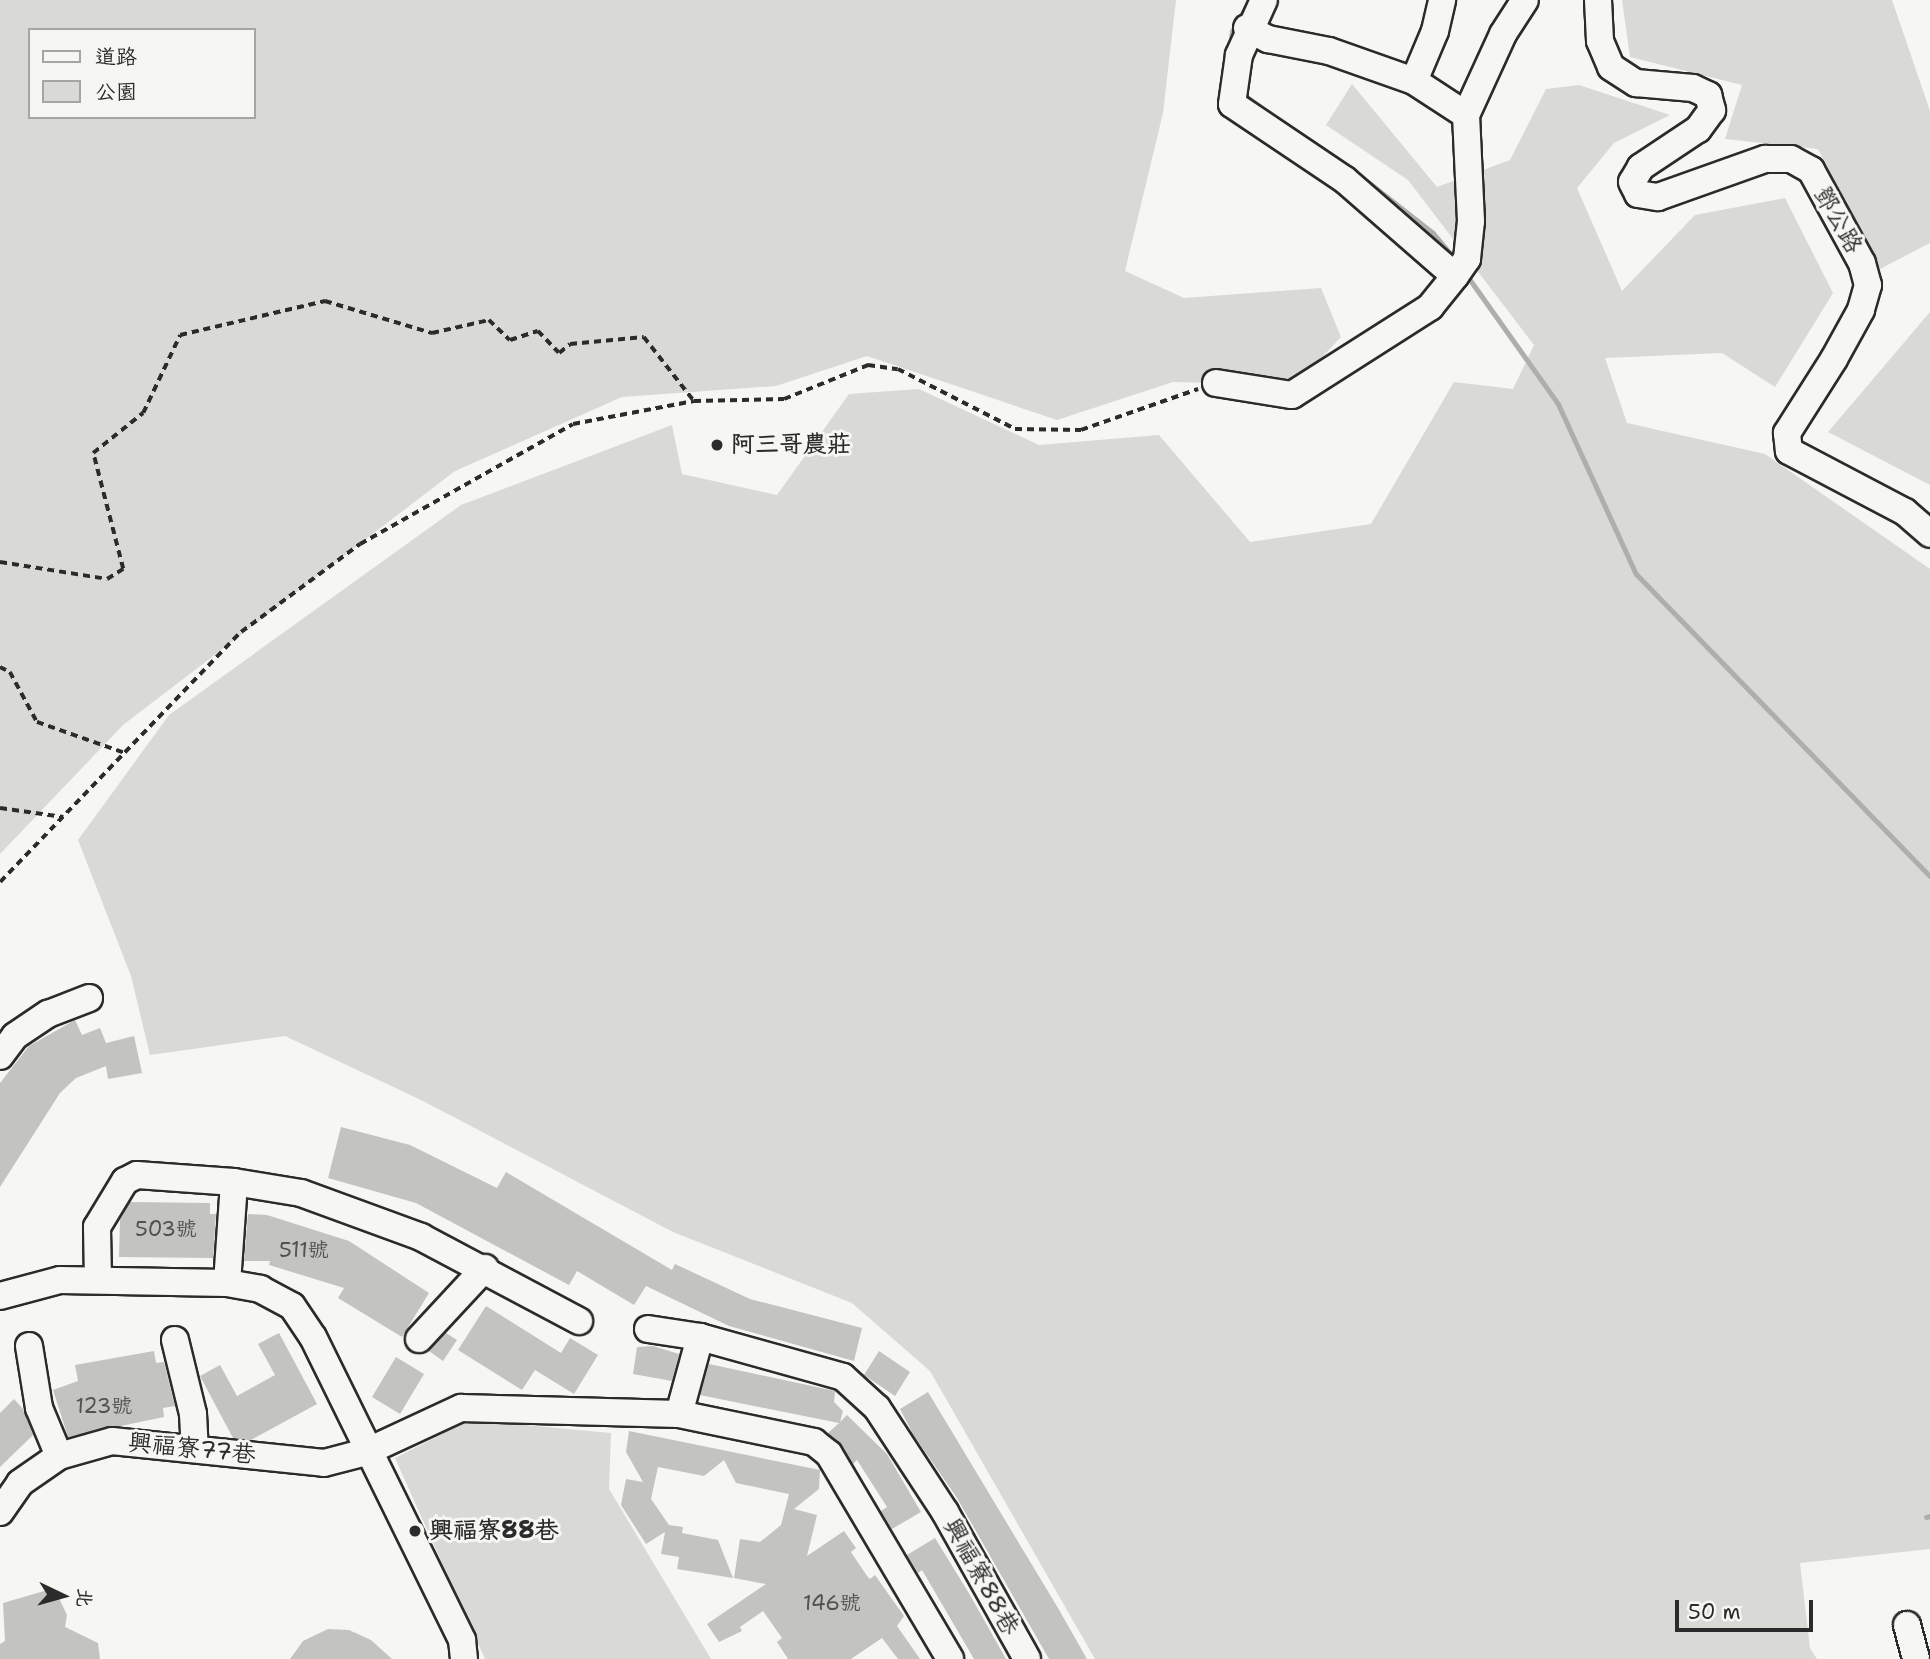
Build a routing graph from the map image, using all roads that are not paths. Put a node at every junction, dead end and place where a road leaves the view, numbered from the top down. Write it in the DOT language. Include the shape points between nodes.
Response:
graph roads {
  1 [pos="1264,0"];
  2 [pos="1442,0"];
  3 [pos="1525,0"];
  4 [pos="1598,0"];
  5 [pos="1247,28"];
  6 [pos="1414,81"];
  7 [pos="1466,115"];
  8 [pos="1455,276"];
  9 [pos="1216,383"];
  10 [pos="1930,534"];
  11 [pos="89,998"];
  12 [pos="0,1056"];
  13 [pos="234,1182"];
  14 [pos="485,1268"];
  15 [pos="97,1280"];
  16 [pos="227,1283"];
  17 [pos="0,1296"];
  18 [pos="579,1321"];
  19 [pos="648,1329"];
  20 [pos="700,1337"];
  21 [pos="419,1339"];
  22 [pos="175,1340"];
  23 [pos="29,1346"];
  24 [pos="679,1414"];
  25 [pos="195,1449"];
  26 [pos="366,1452"];
  27 [pos="59,1456"];
  28 [pos="0,1511"];
  29 [pos="1907,1625"];
  30 [pos="464,1659"];
  31 [pos="950,1659"];
  32 [pos="1027,1659"];
  33 [pos="1916,1659"];
  1 -- 5 [label="street"];
  2 -- 6 [label="street" via="1435,31"];
  3 -- 7 [label="street" via="1503,34"];
  4 -- 10 [label="street, 鄧公路" via="1600,41 1611,67 1636,83 1693,88 1708,95 1712,110 1698,129 1641,167 1632,181 1638,194 1658,197 1765,159 1791,159 1811,170 1862,263 1868,285 1845,339 1787,433 1789,451 1905,512"];
  5 -- 6 [label="street" via="1268,39 1329,51"];
  5 -- 8 [label="street" via="1232,104 1345,180"];
  6 -- 7 [label="street"];
  7 -- 8 [label="street" via="1471,221 1467,259"];
  8 -- 9 [label="street" via="1430,307 1292,396"];
  11 -- 12 [label="street" via="37,1021 15,1036"];
  13 -- 14 [label="street" via="301,1193 421,1237"];
  13 -- 15 [label="street" via="137,1175 125,1181 97,1227"];
  13 -- 16 [label="street"];
  14 -- 18 [label="street"];
  14 -- 21 [label="street"];
  15 -- 16 [label="street"];
  15 -- 17 [label="street" via="60,1280"];
  16 -- 26 [label="street" via="260,1289 292,1306 313,1337"];
  19 -- 20 [label="street, 興福寮88巷"];
  20 -- 24 [label="street"];
  20 -- 32 [label="street, 興福寮88巷" via="843,1377 877,1408 945,1513"];
  22 -- 25 [label="street" via="193,1414"];
  23 -- 27 [label="street" via="39,1408"];
  24 -- 26 [label="street" via="461,1408"];
  24 -- 31 [label="street" via="814,1442 829,1454"];
  25 -- 26 [label="street, 興福寮77巷" via="324,1463"];
  25 -- 27 [label="street, 興福寮77巷" via="112,1441"];
  26 -- 30 [label="street" via="462,1640"];
  27 -- 28 [label="street, 興福寮77巷" via="20,1483"];
  29 -- 33 [label="street"];
}
